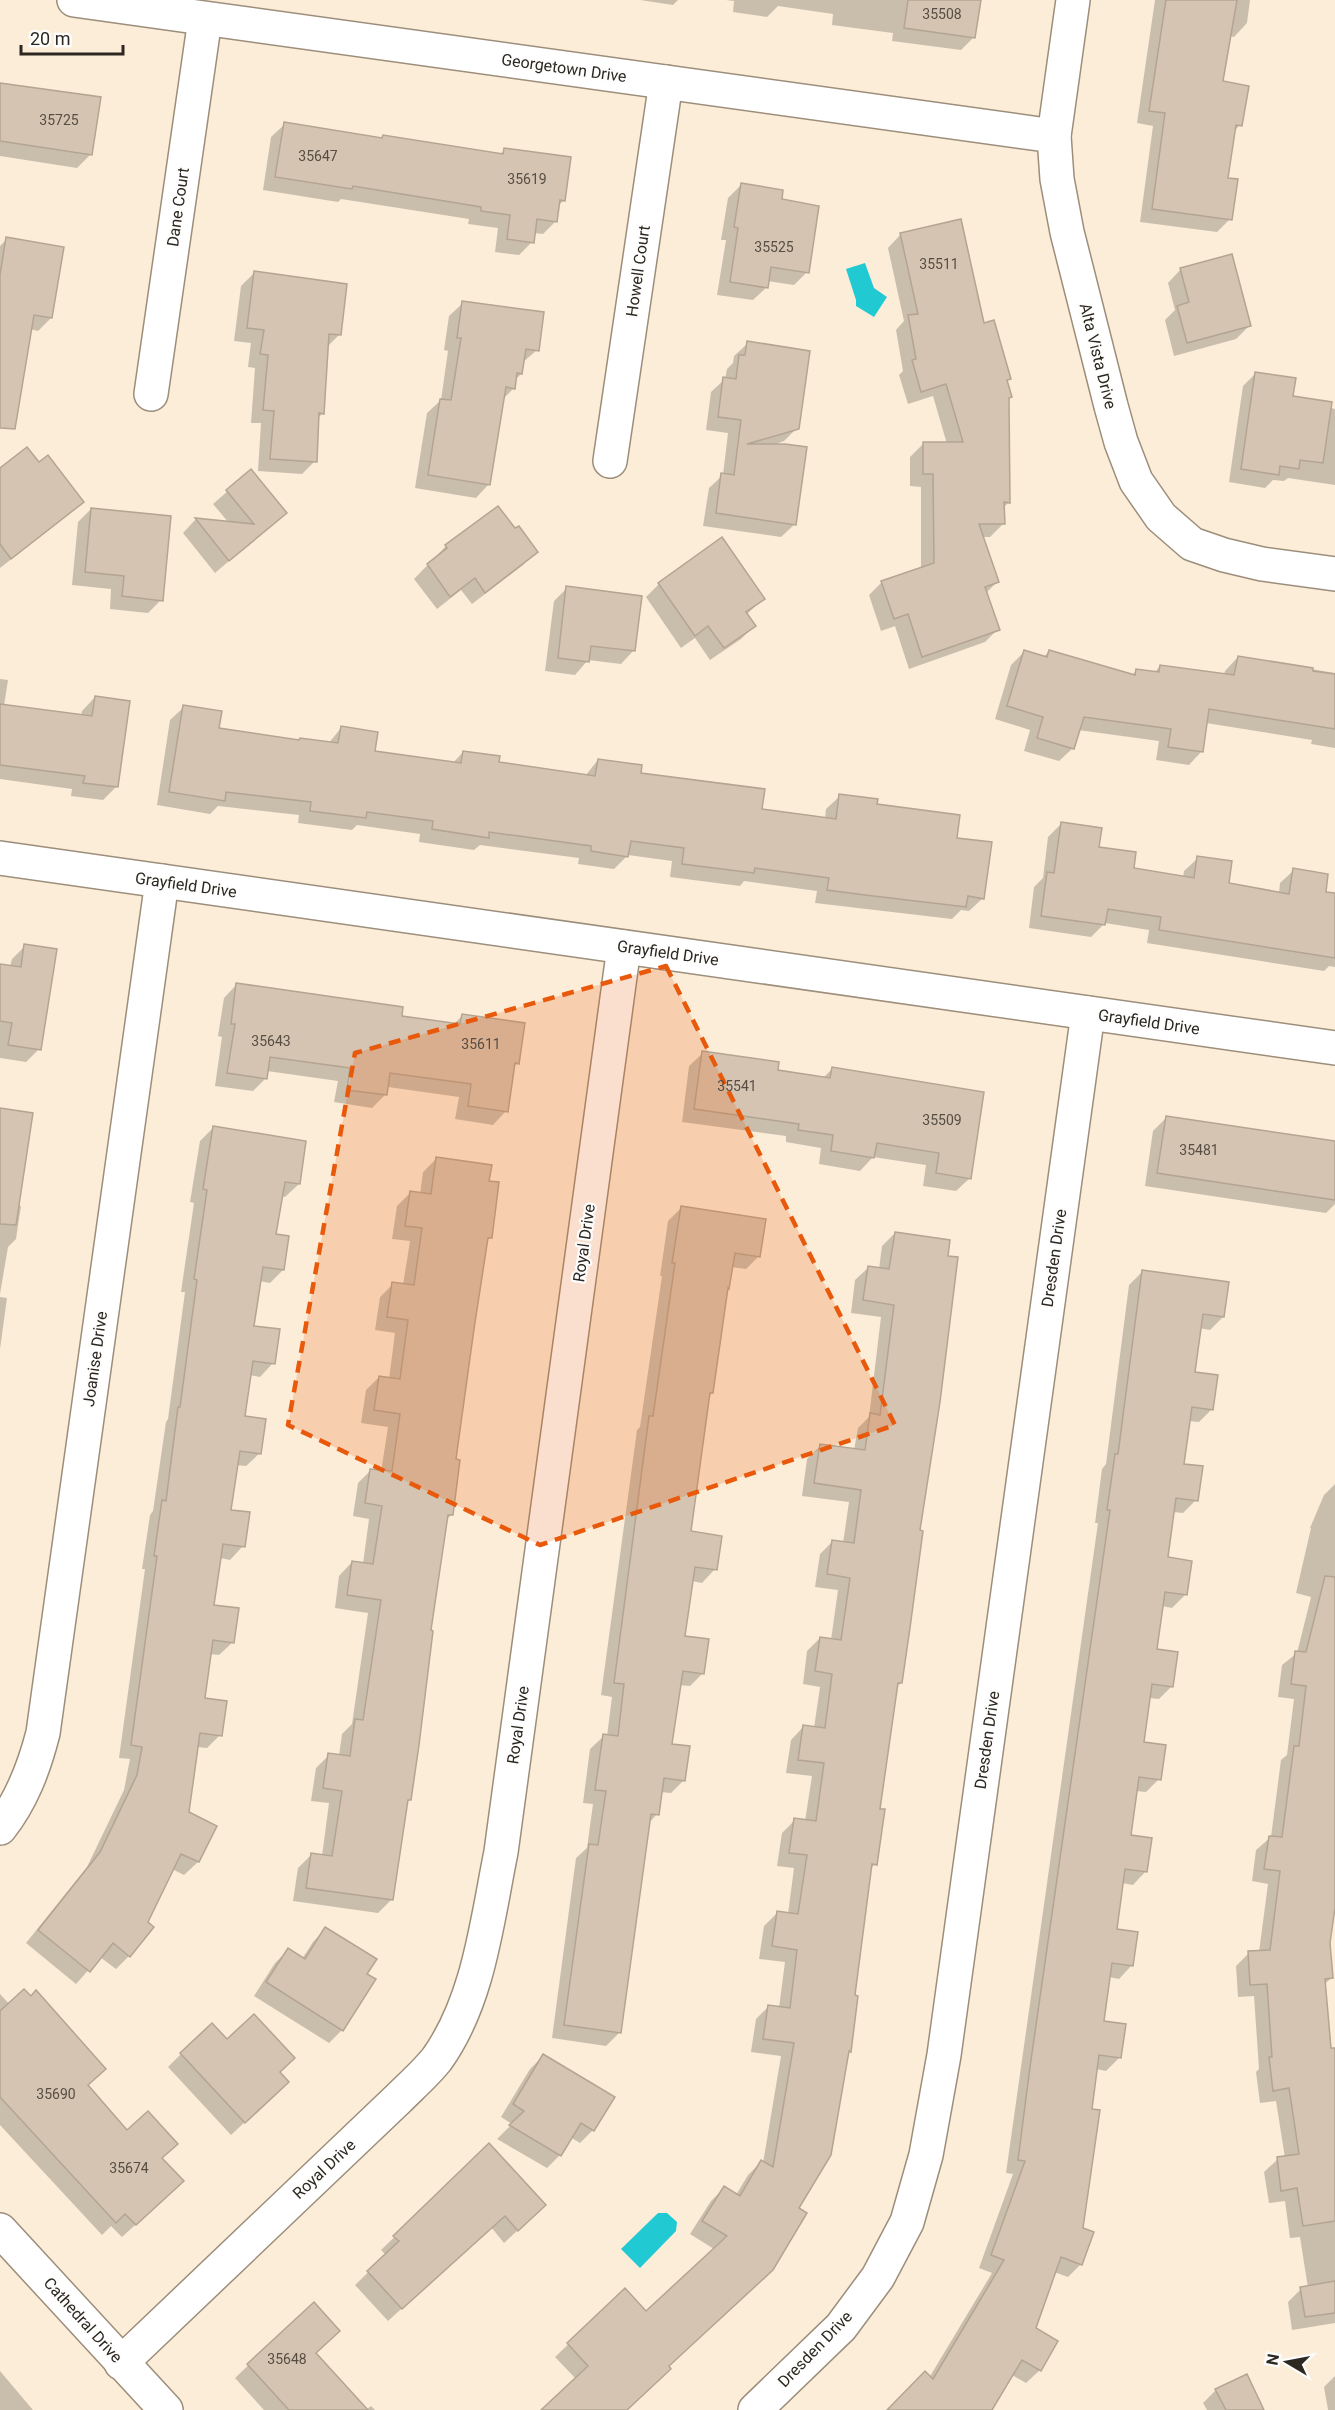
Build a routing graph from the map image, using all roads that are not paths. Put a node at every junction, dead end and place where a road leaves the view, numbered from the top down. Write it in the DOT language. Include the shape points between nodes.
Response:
graph roads {
  1 [pos="74,0"];
  2 [pos="1073,0"];
  3 [pos="205,19"];
  4 [pos="666,82"];
  5 [pos="1054,136"];
  6 [pos="151,394"];
  7 [pos="610,461"];
  8 [pos="1335,574"];
  9 [pos="0,858"];
  10 [pos="162,881"];
  11 [pos="624,946"];
  12 [pos="1088,1013"];
  13 [pos="1335,1048"];
  14 [pos="0,1828"];
  15 [pos="0,2230"];
  16 [pos="122,2363"];
  17 [pos="166,2410"];
  18 [pos="755,2410"];
  1 -- 3 [label="street, Georgetown Drive"];
  2 -- 5 [label="street, Alta Vista Drive"];
  3 -- 4 [label="street, Georgetown Drive"];
  3 -- 6 [label="street, Dane Court"];
  4 -- 5 [label="street, Georgetown Drive"];
  4 -- 7 [label="street, Howell Court"];
  5 -- 8 [label="street, Alta Vista Drive" via="1067,232 1118,433 1136,481 1161,517 1192,544 1262,564"];
  9 -- 10 [label="street, Grayfield Drive"];
  10 -- 11 [label="street, Grayfield Drive"];
  10 -- 14 [label="street, Joanise Drive" via="43,1733 32,1773"];
  11 -- 12 [label="street, Grayfield Drive"];
  11 -- 16 [label="street, Royal Drive" via="501,1852 464,2011 437,2059"];
  12 -- 13 [label="street, Grayfield Drive"];
  12 -- 18 [label="street, Dresden Drive" via="944,2055 926,2155 906,2222 878,2277 841,2327"];
  15 -- 16 [label="street, Cathedral Drive"];
  16 -- 17 [label="street, Cathedral Drive"];
}
